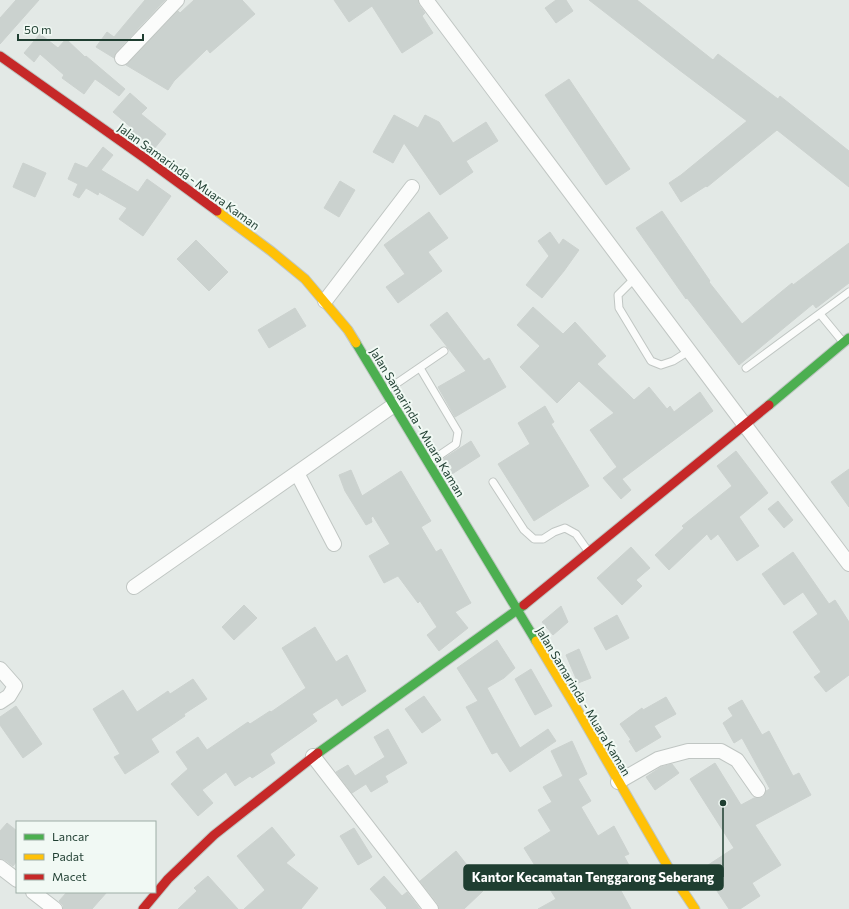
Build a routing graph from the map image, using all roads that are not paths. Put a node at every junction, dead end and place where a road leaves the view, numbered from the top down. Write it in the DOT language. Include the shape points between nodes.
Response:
graph roads {
  1 [pos="177,0"];
  2 [pos="426,0"];
  3 [pos="0,56"];
  4 [pos="122,58"];
  5 [pos="412,187"];
  6 [pos="635,278"];
  7 [pos="849,292"];
  8 [pos="325,301"];
  9 [pos="820,314"];
  10 [pos="846,340"];
  11 [pos="689,351"];
  12 [pos="444,352"];
  13 [pos="420,368"];
  14 [pos="746,368"];
  15 [pos="385,391"];
  16 [pos="394,404"];
  17 [pos="746,425"];
  18 [pos="429,462"];
  19 [pos="297,473"];
  20 [pos="493,482"];
  21 [pos="334,544"];
  22 [pos="589,553"];
  23 [pos="849,564"];
  24 [pos="134,587"];
  25 [pos="517,611"];
  26 [pos="0,669"];
  27 [pos="0,702"];
  28 [pos="313,756"];
  29 [pos="618,782"];
  30 [pos="758,790"];
  31 [pos="0,866"];
  32 [pos="16,879"];
  33 [pos="34,893"];
  34 [pos="55,909"];
  35 [pos="143,909"];
  36 [pos="431,909"];
  37 [pos="695,909"];
  1 -- 4 [label="street"];
  2 -- 6 [label="street"];
  3 -- 8 [label="main road, Jalan Samarinda - Muara Kaman" via="271,251 305,278"];
  5 -- 8 [label="street"];
  6 -- 11 [label="street"];
  6 -- 11 [label="lane" via="618,295 619,308 651,361 661,365"];
  7 -- 9 [label="lane"];
  8 -- 15 [label="main road, Jalan Samarinda - Muara Kaman" via="348,330"];
  9 -- 10 [label="lane"];
  9 -- 14 [label="lane"];
  10 -- 17 [label="main road"];
  11 -- 17 [label="street"];
  12 -- 13 [label="lane"];
  13 -- 15 [label="lane"];
  13 -- 18 [label="lane" via="458,432 456,444"];
  15 -- 16 [label="main road, Jalan Samarinda - Muara Kaman"];
  16 -- 18 [label="main road, Jalan Samarinda - Muara Kaman"];
  16 -- 19 [label="street"];
  17 -- 22 [label="main road"];
  17 -- 23 [label="street"];
  18 -- 25 [label="main road, Jalan Samarinda - Muara Kaman"];
  19 -- 21 [label="street"];
  19 -- 24 [label="street"];
  20 -- 22 [label="lane" via="524,530 534,539 543,539 565,528 576,534"];
  22 -- 25 [label="main road"];
  25 -- 28 [label="main road"];
  25 -- 29 [label="main road, Jalan Samarinda - Muara Kaman"];
  26 -- 27 [label="street" via="15,686"];
  28 -- 35 [label="main road" via="214,835 168,879"];
  28 -- 36 [label="street"];
  29 -- 30 [label="street" via="658,759 688,751 721,751 737,760"];
  29 -- 37 [label="main road, Jalan Samarinda - Muara Kaman"];
  31 -- 32 [label="street"];
  33 -- 34 [label="street"];
}
